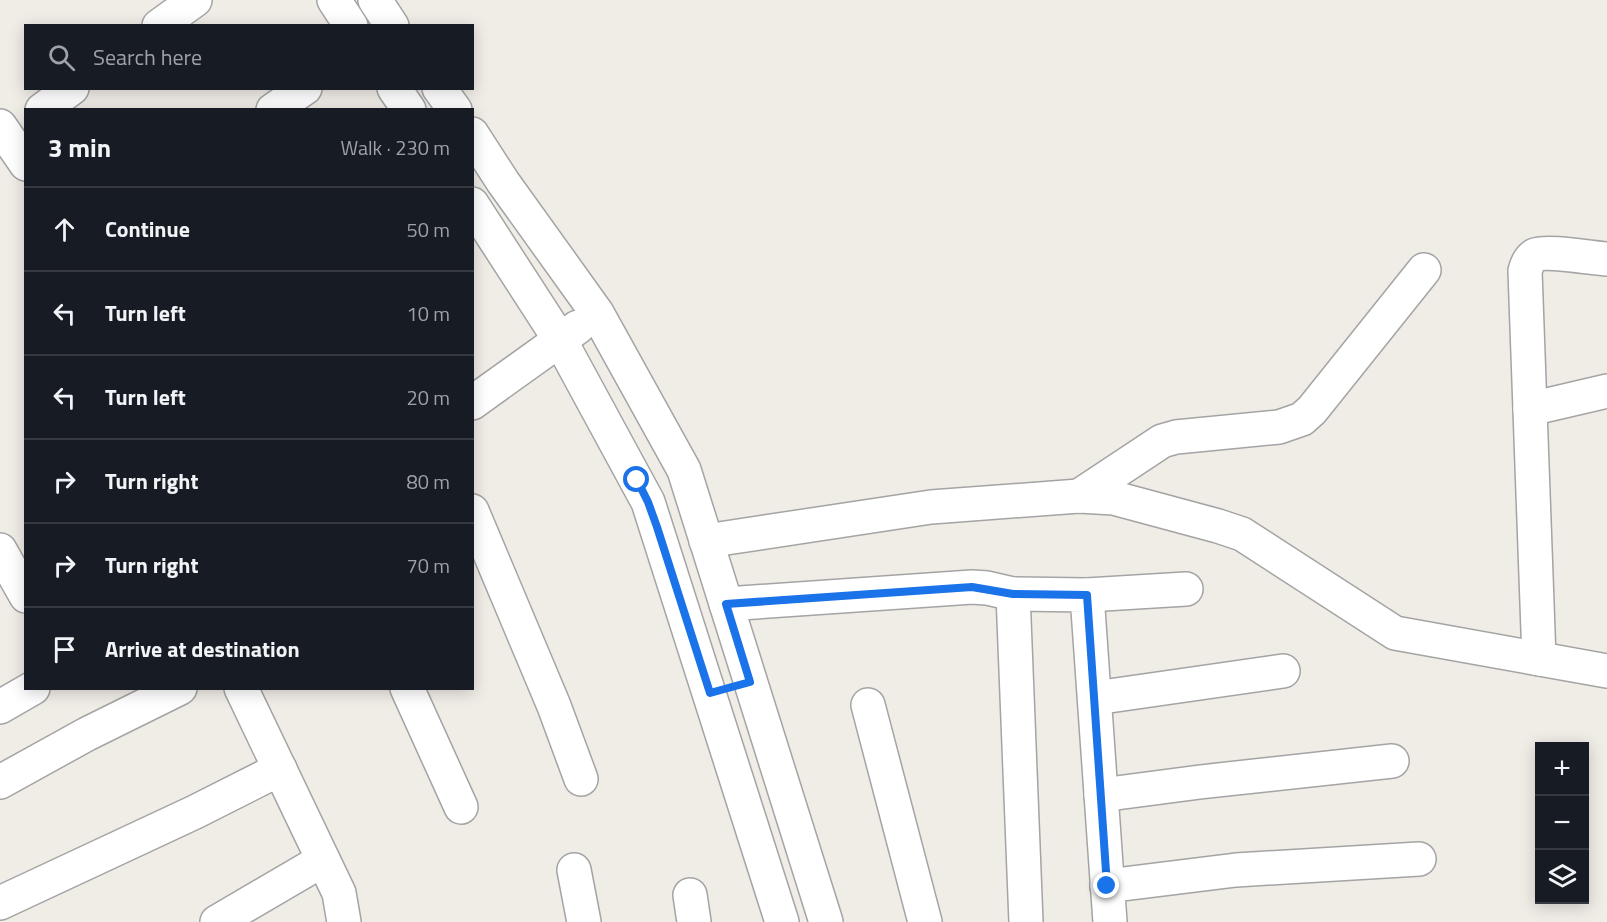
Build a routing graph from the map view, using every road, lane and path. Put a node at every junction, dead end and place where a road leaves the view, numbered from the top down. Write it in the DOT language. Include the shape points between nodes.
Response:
graph roads {
  1 [pos="195,0"];
  2 [pos="334,0"];
  3 [pos="375,0"];
  4 [pos="162,24"];
  5 [pos="350,24"];
  6 [pos="391,24"];
  7 [pos="69,90"];
  8 [pos="302,90"];
  9 [pos="395,90"];
  10 [pos="440,90"];
  11 [pos="45,108"];
  12 [pos="276,108"];
  13 [pos="408,108"];
  14 [pos="454,108"];
  15 [pos="11,128"];
  16 [pos="474,137"];
  17 [pos="24,159"];
  18 [pos="474,207"];
  19 [pos="1607,259"];
  20 [pos="1424,270"];
  21 [pos="597,313"];
  22 [pos="560,340"];
  23 [pos="1607,391"];
  24 [pos="474,402"];
  25 [pos="1530,409"];
  26 [pos="1079,496"];
  27 [pos="474,516"];
  28 [pos="706,541"];
  29 [pos="0,550"];
  30 [pos="1186,589"];
  31 [pos="24,592"];
  32 [pos="1013,594"];
  33 [pos="1087,595"];
  34 [pos="726,604"];
  35 [pos="1539,659"];
  36 [pos="1607,670"];
  37 [pos="1283,671"];
  38 [pos="750,682"];
  39 [pos="30,690"];
  40 [pos="176,690"];
  41 [pos="242,690"];
  42 [pos="408,690"];
  43 [pos="710,693"];
  44 [pos="1095,698"];
  45 [pos="868,705"];
  46 [pos="0,707"];
  47 [pos="1392,761"];
  48 [pos="280,769"];
  49 [pos="581,779"];
  50 [pos="0,782"];
  51 [pos="1101,795"];
  52 [pos="461,807"];
  53 [pos="1419,859"];
  54 [pos="323,860"];
  55 [pos="574,870"];
  56 [pos="1107,886"];
  57 [pos="0,903"];
  58 [pos="217,922"];
  59 [pos="344,922"];
  60 [pos="584,922"];
  61 [pos="782,922"];
  62 [pos="826,922"];
  63 [pos="925,922"];
  64 [pos="1026,922"];
  65 [pos="1110,922"];
  1 -- 4 [label="street"];
  2 -- 5 [label="street"];
  3 -- 6 [label="street"];
  7 -- 11 [label="street"];
  8 -- 12 [label="street"];
  9 -- 13 [label="street"];
  10 -- 14 [label="street"];
  15 -- 17 [label="street"];
  16 -- 21 [label="street"];
  18 -- 22 [label="street"];
  19 -- 25 [label="street" via="1548,253 1529,260 1526,271"];
  20 -- 26 [label="street" via="1302,419 1279,427 1162,441"];
  21 -- 22 [label="street"];
  21 -- 28 [label="street" via="684,470"];
  22 -- 24 [label="street"];
  22 -- 43 [label="street" via="648,502"];
  23 -- 25 [label="street"];
  25 -- 35 [label="street"];
  26 -- 28 [label="street" via="923,508"];
  26 -- 35 [label="street" via="1114,498 1242,534 1395,633"];
  27 -- 49 [label="street"];
  28 -- 34 [label="street"];
  29 -- 31 [label="street"];
  30 -- 33 [label="street"];
  32 -- 33 [label="street"];
  32 -- 34 [label="street" via="972,587"];
  32 -- 64 [label="street"];
  33 -- 44 [label="street"];
  34 -- 38 [label="street"];
  35 -- 36 [label="street"];
  37 -- 44 [label="street"];
  38 -- 43 [label="street"];
  38 -- 62 [label="street"];
  39 -- 46 [label="street"];
  40 -- 50 [label="street"];
  41 -- 48 [label="street"];
  42 -- 52 [label="street"];
  43 -- 61 [label="street"];
  44 -- 51 [label="street"];
  45 -- 63 [label="street"];
  47 -- 51 [label="street"];
  48 -- 54 [label="street"];
  48 -- 57 [label="street"];
  51 -- 56 [label="street"];
  53 -- 56 [label="street" via="1236,870"];
  54 -- 58 [label="street"];
  54 -- 59 [label="street" via="339,893"];
  55 -- 60 [label="street"];
  56 -- 65 [label="street"];
}
